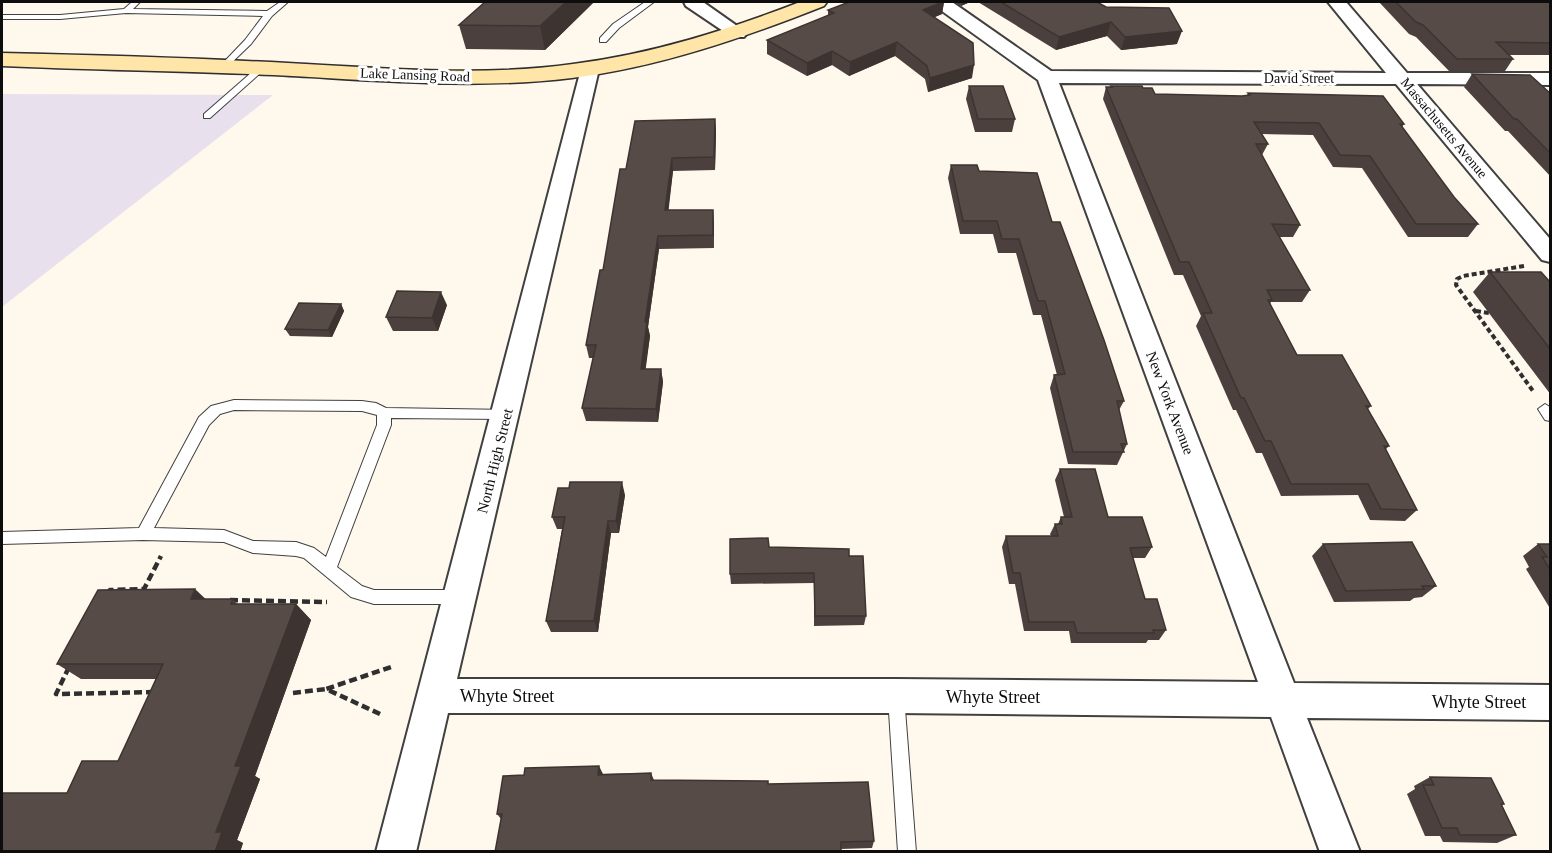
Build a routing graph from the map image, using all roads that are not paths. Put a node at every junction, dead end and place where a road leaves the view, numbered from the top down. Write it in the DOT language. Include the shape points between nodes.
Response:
graph roads {
  1 [pos="136,2"];
  2 [pos="284,2"];
  3 [pos="650,2"];
  4 [pos="692,2"];
  5 [pos="817,2"];
  6 [pos="941,2"];
  7 [pos="1337,2"];
  8 [pos="126,11"];
  9 [pos="268,14"];
  10 [pos="2,17"];
  11 [pos="738,33"];
  12 [pos="603,40"];
  13 [pos="2,60"];
  14 [pos="224,66"];
  15 [pos="262,68"];
  16 [pos="590,69"];
  17 [pos="1047,77"];
  18 [pos="1402,78"];
  19 [pos="1551,79"];
  20 [pos="207,116"];
  21 [pos="1551,254"];
  22 [pos="384,414"];
  23 [pos="506,414"];
  24 [pos="143,534"];
  25 [pos="2,538"];
  26 [pos="329,568"];
  27 [pos="460,597"];
  28 [pos="436,696"];
  29 [pos="896,696"];
  30 [pos="1283,700"];
  31 [pos="1551,703"];
  32 [pos="396,852"];
  33 [pos="907,852"];
  34 [pos="1340,852"];
  1 -- 8 [label="lane"];
  2 -- 9 [label="lane"];
  3 -- 12 [label="lane"];
  4 -- 11 [label="street"];
  5 -- 11 [label="main road, Lake Lansing Road"];
  6 -- 17 [label="street"];
  7 -- 18 [label="street, Massachusetts Avenue"];
  8 -- 9 [label="lane"];
  8 -- 10 [label="lane"];
  9 -- 14 [label="lane"];
  11 -- 16 [label="main road, Lake Lansing Road" via="675,52"];
  13 -- 14 [label="main road, Lake Lansing Road"];
  14 -- 15 [label="main road, Lake Lansing Road"];
  15 -- 16 [label="main road, Lake Lansing Road" via="460,78"];
  15 -- 20 [label="lane"];
  16 -- 23 [label="street, North High Street"];
  17 -- 18 [label="street, David Street"];
  17 -- 30 [label="street, New York Avenue"];
  18 -- 19 [label="street, David Street"];
  18 -- 21 [label="street, Massachusetts Avenue"];
  22 -- 23 [label="lane"];
  22 -- 24 [label="lane" via="362,406 234,405 216,410 204,421"];
  22 -- 26 [label="lane" via="384,425"];
  23 -- 27 [label="street, North High Street"];
  24 -- 25 [label="lane"];
  24 -- 26 [label="lane" via="224,536 253,547 296,549 309,553"];
  26 -- 27 [label="lane" via="357,592 374,597"];
  27 -- 28 [label="street, North High Street"];
  28 -- 29 [label="street, Whyte Street"];
  28 -- 32 [label="street, North High Street"];
  29 -- 30 [label="street, Whyte Street"];
  29 -- 33 [label="lane"];
  30 -- 31 [label="street, Whyte Street"];
  30 -- 34 [label="street, New York Avenue"];
}
